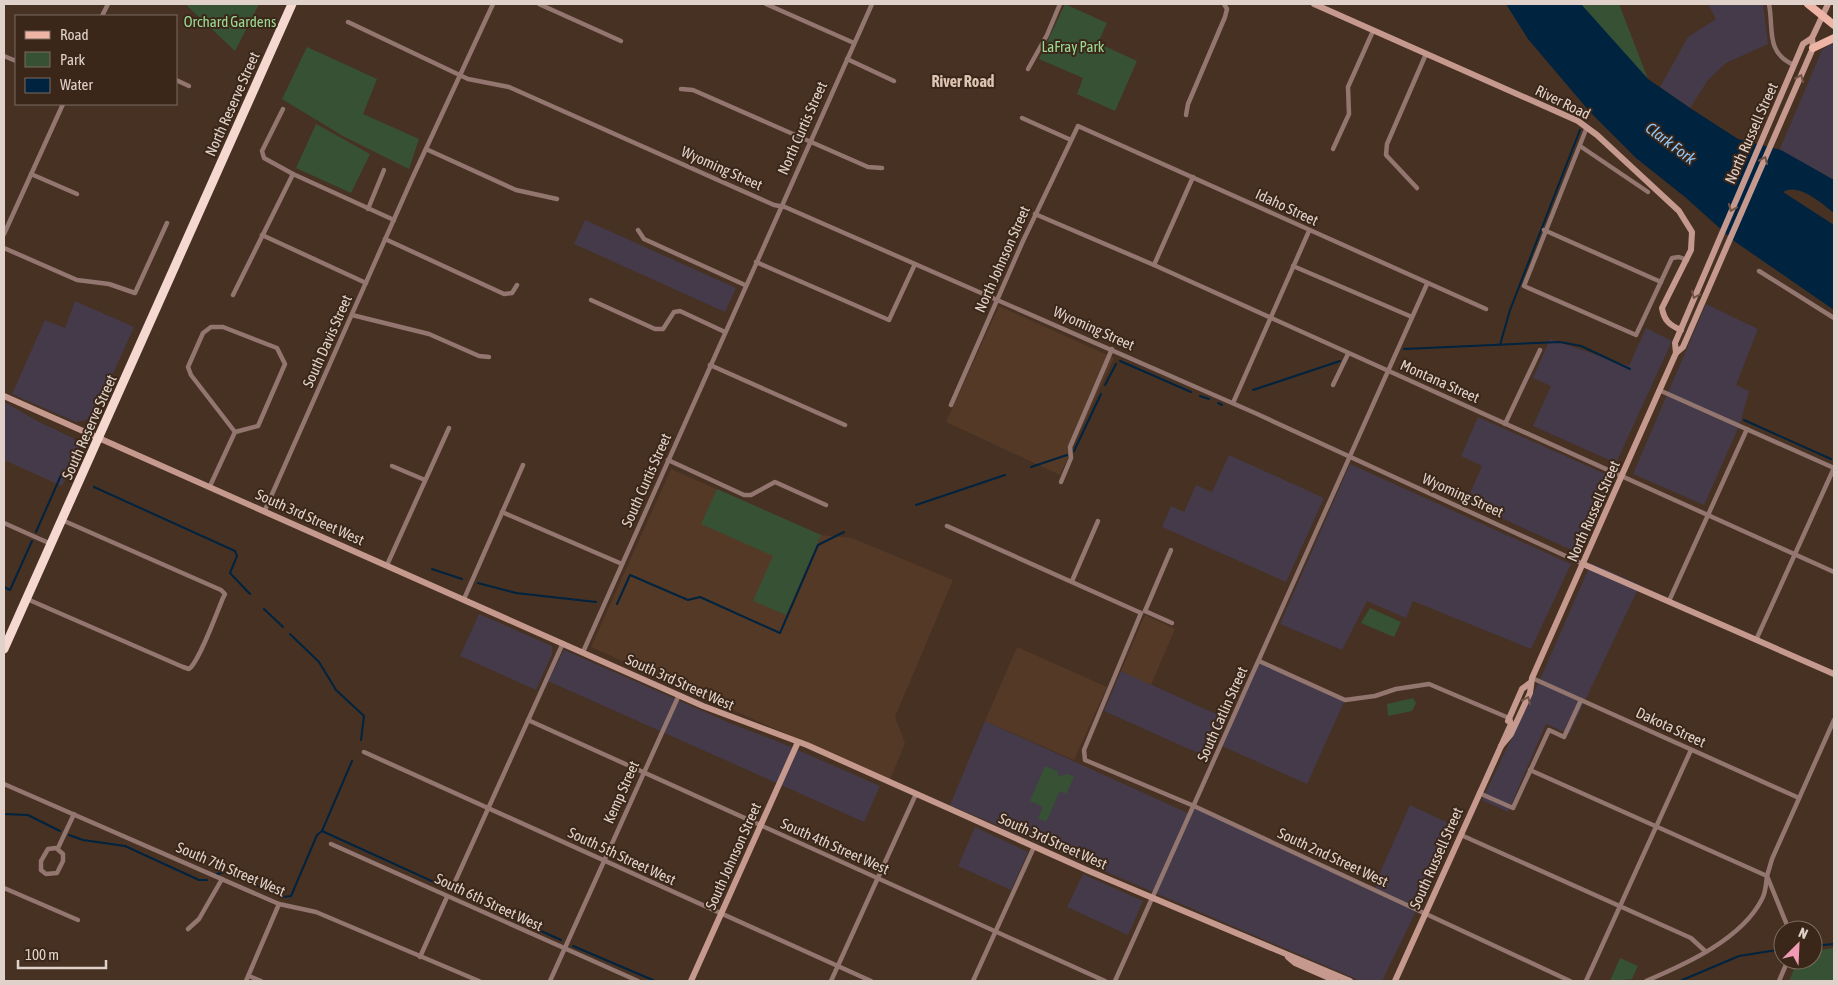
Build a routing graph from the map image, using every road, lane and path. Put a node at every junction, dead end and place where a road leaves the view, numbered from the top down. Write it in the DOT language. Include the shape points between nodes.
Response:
graph roads {
  1 [pos="292,4"];
  2 [pos="493,4"];
  3 [pos="539,4"];
  4 [pos="766,4"];
  5 [pos="872,4"];
  6 [pos="1060,4"];
  7 [pos="1224,4"];
  8 [pos="1314,4"];
  9 [pos="1769,4"];
  10 [pos="1808,4"];
  11 [pos="1828,4"];
  12 [pos="1822,16"];
  13 [pos="348,22"];
  14 [pos="1834,25"];
  15 [pos="1373,31"];
  16 [pos="1812,38"];
  17 [pos="1834,38"];
  18 [pos="621,41"];
  19 [pos="854,43"];
  20 [pos="1813,48"];
  21 [pos="1426,54"];
  22 [pos="847,59"];
  23 [pos="1794,65"];
  24 [pos="1028,69"];
  25 [pos="460,76"];
  26 [pos="178,81"];
  27 [pos="894,81"];
  28 [pos="190,86"];
  29 [pos="682,89"];
  30 [pos="64,105"];
  31 [pos="282,109"];
  32 [pos="1186,115"];
  33 [pos="1022,118"];
  34 [pos="1078,126"];
  35 [pos="1587,127"];
  36 [pos="1071,140"];
  37 [pos="810,141"];
  38 [pos="1580,146"];
  39 [pos="426,149"];
  40 [pos="1333,149"];
  41 [pos="882,168"];
  42 [pos="384,170"];
  43 [pos="31,174"];
  44 [pos="293,174"];
  45 [pos="1193,177"];
  46 [pos="1417,188"];
  47 [pos="1648,192"];
  48 [pos="77,194"];
  49 [pos="557,199"];
  50 [pos="780,207"];
  51 [pos="368,209"];
  52 [pos="1036,214"];
  53 [pos="197,216"];
  54 [pos="394,220"];
  55 [pos="166,223"];
  56 [pos="638,230"];
  57 [pos="1544,230"];
  58 [pos="1309,231"];
  59 [pos="4,234"];
  60 [pos="262,235"];
  61 [pos="386,239"];
  62 [pos="4,248"];
  63 [pos="1687,260"];
  64 [pos="756,262"];
  65 [pos="915,264"];
  66 [pos="1154,265"];
  67 [pos="1293,266"];
  68 [pos="1759,271"];
  69 [pos="1661,282"];
  70 [pos="366,283"];
  71 [pos="1427,284"];
  72 [pos="518,285"];
  73 [pos="746,285"];
  74 [pos="233,295"];
  75 [pos="997,298"];
  76 [pos="591,300"];
  77 [pos="1486,308"];
  78 [pos="352,315"];
  79 [pos="1412,317"];
  80 [pos="731,318"];
  81 [pos="1834,318"];
  82 [pos="1271,319"];
  83 [pos="1681,330"];
  84 [pos="725,332"];
  85 [pos="1112,349"];
  86 [pos="1540,350"];
  87 [pos="1676,353"];
  88 [pos="1348,354"];
  89 [pos="489,357"];
  90 [pos="710,365"];
  91 [pos="1387,371"];
  92 [pos="1333,385"];
  93 [pos="1659,390"];
  94 [pos="4,396"];
  95 [pos="1233,403"];
  96 [pos="951,405"];
  97 [pos="1505,424"];
  98 [pos="845,425"];
  99 [pos="449,428"];
  100 [pos="1746,429"];
  101 [pos="235,432"];
  102 [pos="99,439"];
  103 [pos="1349,456"];
  104 [pos="668,460"];
  105 [pos="392,466"];
  106 [pos="523,466"];
  107 [pos="1834,468"];
  108 [pos="1622,476"];
  109 [pos="425,480"];
  110 [pos="1061,482"];
  111 [pos="210,486"];
  112 [pos="826,505"];
  113 [pos="264,510"];
  114 [pos="502,512"];
  115 [pos="1708,514"];
  116 [pos="62,520"];
  117 [pos="1098,521"];
  118 [pos="4,523"];
  119 [pos="947,526"];
  120 [pos="51,544"];
  121 [pos="1171,550"];
  122 [pos="1796,554"];
  123 [pos="622,564"];
  124 [pos="1584,564"];
  125 [pos="387,565"];
  126 [pos="1834,572"];
  127 [pos="1072,581"];
  128 [pos="26,599"];
  129 [pos="464,599"];
  130 [pos="1669,601"];
  131 [pos="1143,612"];
  132 [pos="1172,623"];
  133 [pos="1756,640"];
  134 [pos="564,643"];
  135 [pos="4,649"];
  136 [pos="584,652"];
  137 [pos="1259,661"];
  138 [pos="1825,671"];
  139 [pos="1834,674"];
  140 [pos="1834,678"];
  141 [pos="1531,681"];
  142 [pos="679,695"];
  143 [pos="1581,700"];
  144 [pos="1509,718"];
  145 [pos="528,720"];
  146 [pos="1834,720"];
  147 [pos="798,742"];
  148 [pos="1501,746"];
  149 [pos="1691,750"];
  150 [pos="364,752"];
  151 [pos="1530,770"];
  152 [pos="643,773"];
  153 [pos="4,784"];
  154 [pos="916,794"];
  155 [pos="1480,794"];
  156 [pos="1799,798"];
  157 [pos="1194,806"];
  158 [pos="488,808"];
  159 [pos="74,814"];
  160 [pos="760,826"];
  161 [pos="1656,826"];
  162 [pos="1461,835"];
  163 [pos="331,844"];
  164 [pos="1034,846"];
  165 [pos="58,848"];
  166 [pos="603,861"];
  167 [pos="1767,876"];
  168 [pos="222,879"];
  169 [pos="878,879"];
  170 [pos="454,884"];
  171 [pos="4,888"];
  172 [pos="447,897"];
  173 [pos="1151,898"];
  174 [pos="279,904"];
  175 [pos="1622,906"];
  176 [pos="1425,913"];
  177 [pos="720,914"];
  178 [pos="78,920"];
  179 [pos="1785,920"];
  180 [pos="188,929"];
  181 [pos="995,932"];
  182 [pos="564,950"];
  183 [pos="1705,951"];
  184 [pos="420,956"];
  185 [pos="1288,956"];
  186 [pos="838,967"];
  187 [pos="249,976"];
  188 [pos="468,979"];
  189 [pos="246,981"];
  190 [pos="261,981"];
  191 [pos="479,981"];
  192 [pos="550,981"];
  193 [pos="638,981"];
  194 [pos="690,981"];
  195 [pos="832,981"];
  196 [pos="871,981"];
  197 [pos="973,981"];
  198 [pos="1105,981"];
  199 [pos="1115,981"];
  200 [pos="1336,981"];
  201 [pos="1350,981"];
  202 [pos="1394,981"];
  203 [pos="1570,981"];
  204 [pos="1586,981"];
  205 [pos="1646,981"];
  1 -- 53 [label="highway, North Reserve Street"];
  2 -- 25 [label="street, South Davis Street"];
  3 -- 18 [label="street"];
  4 -- 19 [label="street"];
  5 -- 19 [label="street, North Curtis Street"];
  6 -- 24 [label="street"];
  7 -- 32 [label="street" via="1227,8 1225,17"];
  8 -- 15 [label="main road, River Road"];
  9 -- 23 [label="street" via="1775,50 1782,60"];
  10 -- 12 [label="main road"];
  11 -- 12 [label="main road, North Russell Street"];
  12 -- 14 [label="main road"];
  12 -- 16 [label="main road, North Russell Street"];
  13 -- 25 [label="street, Wyoming Street"];
  15 -- 21 [label="main road, River Road"];
  15 -- 40 [label="street" via="1348,87 1349,114"];
  16 -- 20 [label="main road, North Russell Street"];
  16 -- 23 [label="main road, North Russell Street" via="1803,44"];
  17 -- 20 [label="main road"];
  19 -- 22 [label="street, North Curtis Street"];
  87 -- 20 [label="main road, North Russell Street, one-way" via="1683,347"];
  21 -- 35 [label="main road, River Road"];
  21 -- 46 [label="street" via="1387,144 1386,155"];
  22 -- 27 [label="street"];
  22 -- 37 [label="street, North Curtis Street"];
  23 -- 83 [label="main road, North Russell Street, one-way"];
  25 -- 39 [label="street, South Davis Street"];
  25 -- 50 [label="street, Wyoming Street" via="509,87"];
  26 -- 28 [label="street"];
  29 -- 37 [label="street" via="693,90"];
  30 -- 43 [label="street"];
  31 -- 44 [label="street" via="262,151 264,158"];
  33 -- 36 [label="street"];
  34 -- 36 [label="street, North Johnson Street"];
  34 -- 45 [label="street, Idaho Street"];
  35 -- 38 [label="street"];
  35 -- 63 [label="main road, River Road" via="1679,211 1692,232"];
  36 -- 52 [label="street, North Johnson Street"];
  37 -- 41 [label="street" via="871,168"];
  37 -- 50 [label="street, North Curtis Street"];
  38 -- 47 [label="street"];
  38 -- 57 [label="street"];
  39 -- 49 [label="street" via="516,190"];
  39 -- 54 [label="street, South Davis Street"];
  42 -- 51 [label="street"];
  43 -- 48 [label="street"];
  43 -- 59 [label="street"];
  44 -- 51 [label="street"];
  44 -- 60 [label="street"];
  45 -- 58 [label="street, Idaho Street"];
  45 -- 66 [label="street"];
  50 -- 64 [label="street, North Curtis Street"];
  50 -- 65 [label="street, Wyoming Street"];
  51 -- 54 [label="street"];
  52 -- 66 [label="street, Montana Street"];
  52 -- 75 [label="street, North Johnson Street"];
  53 -- 102 [label="highway, South Reserve Street"];
  54 -- 61 [label="street, South Davis Street"];
  55 -- 62 [label="street" via="135,293 110,284 77,280"];
  56 -- 73 [label="street" via="644,240"];
  57 -- 69 [label="street"];
  57 -- 69 [label="street" via="1524,286 1636,335"];
  58 -- 67 [label="street"];
  58 -- 71 [label="street, Idaho Street"];
  60 -- 70 [label="street"];
  60 -- 74 [label="street"];
  61 -- 70 [label="street, South Davis Street"];
  61 -- 72 [label="street" via="504,294 512,293"];
  63 -- 69 [label="street" via="1672,258"];
  63 -- 83 [label="main road, River Road" via="1662,308 1668,324"];
  64 -- 65 [label="street" via="889,320"];
  64 -- 73 [label="street, North Curtis Street"];
  65 -- 75 [label="street, Wyoming Street"];
  66 -- 82 [label="street, Montana Street"];
  67 -- 79 [label="street"];
  67 -- 82 [label="street"];
  68 -- 81 [label="street"];
  70 -- 78 [label="street, South Davis Street"];
  71 -- 77 [label="street, Idaho Street"];
  71 -- 79 [label="street, South Catlin Street"];
  73 -- 80 [label="street, North Curtis Street"];
  75 -- 85 [label="street, Wyoming Street"];
  75 -- 96 [label="street, North Johnson Street"];
  76 -- 84 [label="street" via="656,329 662,329 674,312 680,311"];
  78 -- 89 [label="street" via="429,334 479,356"];
  78 -- 113 [label="street, South Davis Street"];
  79 -- 91 [label="street, South Catlin Street"];
  80 -- 84 [label="street, South Curtis Street"];
  82 -- 88 [label="street, Montana Street"];
  82 -- 95 [label="street"];
  83 -- 87 [label="main road, North Russell Street" via="1675,344"];
  84 -- 90 [label="street, South Curtis Street"];
  85 -- 95 [label="street, Wyoming Street"];
  85 -- 110 [label="street" via="1070,447 1071,458"];
  86 -- 97 [label="street"];
  87 -- 93 [label="main road, North Russell Street"];
  88 -- 91 [label="street, Montana Street"];
  88 -- 92 [label="street"];
  90 -- 98 [label="street"];
  90 -- 104 [label="street, South Curtis Street"];
  91 -- 97 [label="street, Montana Street"];
  91 -- 103 [label="street, South Catlin Street"];
  93 -- 100 [label="street"];
  93 -- 108 [label="main road, North Russell Street"];
  94 -- 102 [label="main road, South 3rd Street West"];
  95 -- 103 [label="street, Wyoming Street"];
  97 -- 108 [label="street, Montana Street"];
  99 -- 109 [label="street"];
  100 -- 107 [label="street"];
  100 -- 115 [label="street"];
  101 -- 101 [label="street" via="258,426 285,364 277,348 223,327 212,327 203,333 188,367"];
  101 -- 111 [label="street"];
  102 -- 111 [label="main road, South 3rd Street West"];
  102 -- 116 [label="highway, South Reserve Street"];
  103 -- 124 [label="street, Wyoming Street"];
  103 -- 137 [label="street, South Catlin Street"];
  104 -- 112 [label="street" via="744,495 751,495 775,482"];
  104 -- 123 [label="street, South Curtis Street"];
  105 -- 109 [label="street"];
  106 -- 114 [label="street"];
  107 -- 122 [label="street"];
  108 -- 115 [label="street, Montana Street"];
  108 -- 124 [label="main road, North Russell Street"];
  109 -- 125 [label="street"];
  111 -- 113 [label="main road, South 3rd Street West"];
  113 -- 125 [label="main road, South 3rd Street West"];
  114 -- 123 [label="street"];
  114 -- 129 [label="street"];
  115 -- 122 [label="street, Montana Street"];
  115 -- 130 [label="street"];
  116 -- 120 [label="highway, South Reserve Street"];
  116 -- 128 [label="street" via="225,594 199,653 189,669"];
  117 -- 127 [label="street"];
  118 -- 120 [label="street"];
  119 -- 127 [label="street"];
  120 -- 128 [label="highway, South Reserve Street"];
  121 -- 131 [label="street"];
  122 -- 126 [label="street, Montana Street"];
  122 -- 133 [label="street"];
  123 -- 136 [label="street, South Curtis Street"];
  124 -- 130 [label="main road, Wyoming Street"];
  124 -- 141 [label="main road, North Russell Street"];
  125 -- 129 [label="main road, South 3rd Street West"];
  127 -- 131 [label="street"];
  128 -- 135 [label="highway, South Reserve Street"];
  129 -- 134 [label="main road, South 3rd Street West"];
  130 -- 133 [label="main road, Wyoming Street"];
  131 -- 132 [label="street"];
  131 -- 157 [label="street, South 2nd Street West" via="1084,750 1084,758"];
  133 -- 138 [label="main road, Wyoming Street"];
  134 -- 136 [label="main road, South 3rd Street West"];
  134 -- 145 [label="street"];
  136 -- 142 [label="main road, South 3rd Street West"];
  137 -- 144 [label="street" via="1345,700 1429,684"];
  137 -- 157 [label="street, South Catlin Street"];
  138 -- 139 [label="main road, Wyoming Street"];
  138 -- 140 [label="main road, Wyoming Street"];
  141 -- 143 [label="street, Dakota Street"];
  141 -- 144 [label="main road, South Russell Street" via="1522,689"];
  148 -- 141 [label="main road, South Russell Street, one-way" via="1511,734 1530,693"];
  142 -- 147 [label="main road, South 3rd Street West" via="735,720"];
  142 -- 152 [label="street, Kemp Street"];
  143 -- 149 [label="street, Dakota Street"];
  143 -- 151 [label="street" via="1564,738 1549,730"];
  144 -- 148 [label="main road, South Russell Street"];
  145 -- 152 [label="street, South 4th Street West"];
  145 -- 158 [label="street"];
  146 -- 156 [label="street"];
  147 -- 154 [label="main road, South 3rd Street West"];
  147 -- 160 [label="main road, South Johnson Street"];
  148 -- 155 [label="main road, South Russell Street"];
  149 -- 156 [label="street, Dakota Street"];
  149 -- 161 [label="street"];
  150 -- 158 [label="street, South 5th Street West"];
  151 -- 155 [label="street" via="1513,808"];
  151 -- 161 [label="street"];
  152 -- 160 [label="street, South 4th Street West"];
  152 -- 166 [label="street, Kemp Street"];
  153 -- 159 [label="street, South 7th Street West"];
  154 -- 164 [label="main road, South 3rd Street West"];
  154 -- 169 [label="street"];
  155 -- 162 [label="main road, South Russell Street"];
  156 -- 167 [label="street"];
  157 -- 173 [label="street, South Catlin Street"];
  157 -- 176 [label="street, South 2nd Street West"];
  158 -- 166 [label="street, South 5th Street West"];
  158 -- 170 [label="street"];
  159 -- 165 [label="street"];
  159 -- 168 [label="street, South 7th Street West"];
  160 -- 169 [label="street, South 4th Street West"];
  160 -- 177 [label="main road, South Johnson Street"];
  161 -- 167 [label="street"];
  161 -- 175 [label="street"];
  162 -- 175 [label="street"];
  162 -- 176 [label="main road, South Russell Street"];
  163 -- 172 [label="street, South 6th Street West"];
  164 -- 173 [label="main road, South 3rd Street West"];
  164 -- 181 [label="street"];
  165 -- 165 [label="street" via="44,853 40,867 46,874 53,875 60,870 64,856"];
  166 -- 177 [label="street, South 5th Street West"];
  166 -- 182 [label="street, Kemp Street"];
  167 -- 179 [label="street"];
  167 -- 183 [label="street" via="1762,899 1750,917 1734,933"];
  168 -- 174 [label="street, South 7th Street West"];
  168 -- 180 [label="street" via="199,919"];
  169 -- 181 [label="street, South 4th Street West"];
  169 -- 186 [label="street"];
  171 -- 178 [label="street"];
  172 -- 182 [label="street, South 6th Street West"];
  172 -- 184 [label="street"];
  173 -- 185 [label="main road, South 3rd Street West"];
  173 -- 199 [label="street, South Catlin Street"];
  174 -- 184 [label="street, South 7th Street West" via="316,912"];
  174 -- 187 [label="street"];
  175 -- 183 [label="street" via="1691,938"];
  175 -- 204 [label="street"];
  176 -- 202 [label="main road, South Russell Street"];
  176 -- 203 [label="street, South 2nd Street West"];
  177 -- 186 [label="street, South 5th Street West"];
  177 -- 194 [label="main road, South Johnson Street"];
  181 -- 197 [label="street"];
  181 -- 198 [label="street, South 4th Street West"];
  182 -- 192 [label="street, Kemp Street"];
  182 -- 193 [label="street, South 6th Street West"];
  183 -- 205 [label="street"];
  184 -- 188 [label="street, South 7th Street West"];
  185 -- 200 [label="main road"];
  185 -- 201 [label="main road, South 3rd Street West"];
  186 -- 195 [label="street"];
  186 -- 196 [label="street, South 5th Street West"];
  187 -- 189 [label="street"];
  187 -- 190 [label="street"];
  188 -- 191 [label="street, South 7th Street West"];
}
